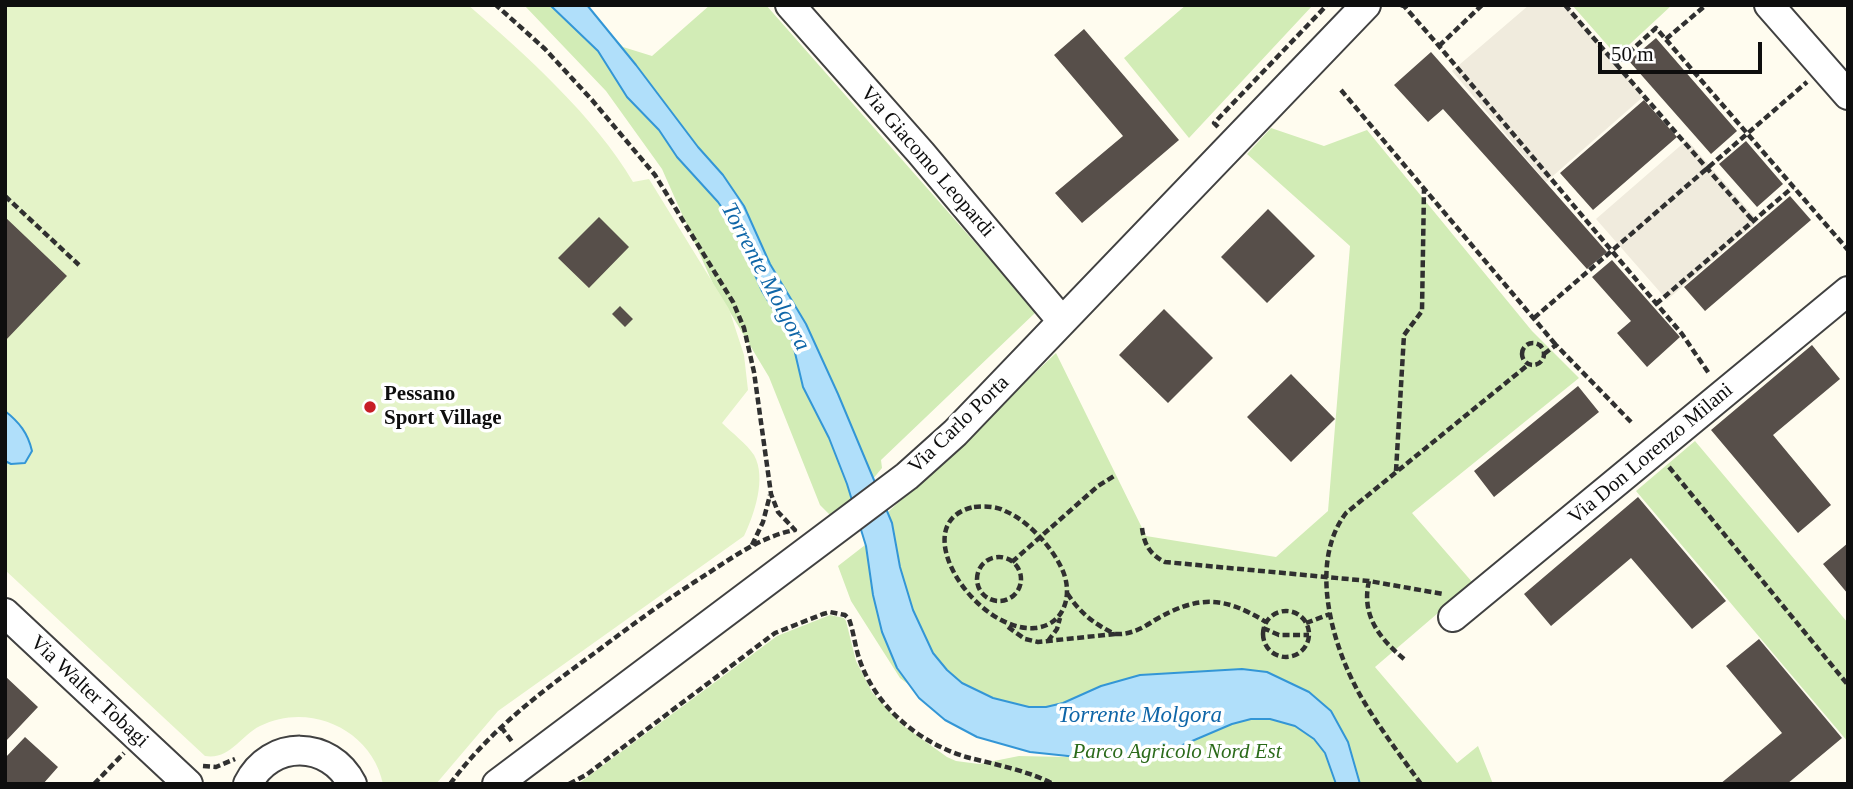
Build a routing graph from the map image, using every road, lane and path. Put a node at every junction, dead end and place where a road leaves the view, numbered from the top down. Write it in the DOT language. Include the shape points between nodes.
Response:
graph roads {
  1 [pos="496,5"];
  2 [pos="790,5"];
  3 [pos="1366,5"];
  4 [pos="1401,5"];
  5 [pos="1482,5"];
  6 [pos="1565,5"];
  7 [pos="1706,5"];
  8 [pos="1769,5"];
  9 [pos="1666,40"];
  10 [pos="1439,47"];
  11 [pos="1616,64"];
  12 [pos="1824,68"];
  13 [pos="1341,90"];
  14 [pos="1848,96"];
  15 [pos="1748,134"];
  16 [pos="1708,169"];
  17 [pos="1793,187"];
  18 [pos="1424,188"];
  19 [pos="5,195"];
  20 [pos="1753,221"];
  21 [pos="1848,250"];
  22 [pos="1612,252"];
  23 [pos="79,265"];
  24 [pos="1848,291"];
  25 [pos="1656,304"];
  26 [pos="1534,318"];
  27 [pos="1062,321"];
  28 [pos="1556,345"];
  29 [pos="1544,354"];
  30 [pos="1530,364"];
  31 [pos="1723,394"];
  32 [pos="1632,423"];
  33 [pos="1664,461"];
  34 [pos="1396,472"];
  35 [pos="1114,476"];
  36 [pos="771,494"];
  37 [pos="1142,528"];
  38 [pos="1040,538"];
  39 [pos="752,545"];
  40 [pos="1012,562"];
  41 [pos="1326,578"];
  42 [pos="1369,581"];
  43 [pos="980,590"];
  44 [pos="1066,592"];
  45 [pos="972,597"];
  46 [pos="1464,608"];
  47 [pos="5,613"];
  48 [pos="1330,614"];
  49 [pos="1060,616"];
  50 [pos="1001,622"];
  51 [pos="1306,623"];
  52 [pos="1265,625"];
  53 [pos="1115,634"];
  54 [pos="1309,635"];
  55 [pos="1047,641"];
  56 [pos="1404,659"];
  57 [pos="1848,685"];
  58 [pos="501,727"];
  59 [pos="138,738"];
  60 [pos="515,746"];
  61 [pos="253,776"];
  62 [pos="181,778"];
  63 [pos="94,784"];
  64 [pos="200,784"];
  65 [pos="226,784"];
  66 [pos="352,784"];
  67 [pos="450,784"];
  68 [pos="497,784"];
  69 [pos="569,784"];
  70 [pos="1053,784"];
  71 [pos="1420,784"];
  1 -- 36 [label="path" via="545,50 649,167 733,302 754,372"];
  2 -- 27 [label="street, Via Giacomo Leopardi"];
  3 -- 27 [label="street, Via Carlo Porta"];
  4 -- 10 [label="path"];
  5 -- 10 [label="path"];
  6 -- 11 [label="path"];
  7 -- 9 [label="path"];
  8 -- 12 [label="street"];
  9 -- 11 [label="path" via="1656,28"];
  9 -- 15 [label="path"];
  10 -- 22 [label="path"];
  11 -- 16 [label="path"];
  12 -- 14 [label="street"];
  12 -- 15 [label="path"];
  13 -- 18 [label="path"];
  15 -- 16 [label="path"];
  15 -- 17 [label="path"];
  16 -- 20 [label="path"];
  16 -- 22 [label="path"];
  17 -- 20 [label="path"];
  17 -- 21 [label="path"];
  18 -- 26 [label="path"];
  18 -- 34 [label="path" via="1422,312 1404,335"];
  19 -- 23 [label="path"];
  20 -- 25 [label="path"];
  22 -- 25 [label="path"];
  22 -- 26 [label="path"];
  24 -- 31 [label="street, Via Don Lorenzo Milani"];
  25 -- 31 [label="path"];
  26 -- 28 [label="path"];
  27 -- 68 [label="street, Via Carlo Porta" via="955,433 907,476"];
  28 -- 29 [label="path"];
  28 -- 32 [label="path"];
  29 -- 30 [label="path" via="1540,362"];
  29 -- 30 [label="path" via="1538,344 1525,346 1522,356"];
  30 -- 34 [label="path"];
  31 -- 46 [label="street, Via Don Lorenzo Milani"];
  33 -- 57 [label="path"];
  34 -- 41 [label="path" via="1340,522 1332,539"];
  35 -- 38 [label="path"];
  36 -- 39 [label="path"];
  36 -- 39 [label="path" via="778,512 795,530"];
  37 -- 41 [label="path" via="1149,550 1165,562"];
  38 -- 40 [label="path"];
  38 -- 44 [label="path" via="1062,568"];
  38 -- 45 [label="path" via="1001,509 974,507 955,515 946,532 947,562"];
  39 -- 58 [label="path" via="666,600"];
  40 -- 43 [label="path" via="999,557 985,562 977,575"];
  40 -- 43 [label="path" via="1020,578 1011,597 993,600"];
  41 -- 42 [label="path"];
  41 -- 48 [label="path"];
  42 -- 46 [label="path"];
  42 -- 56 [label="path" via="1366,604 1372,623 1385,643"];
  43 -- 45 [label="path"];
  44 -- 49 [label="path"];
  44 -- 53 [label="path" via="1088,619"];
  45 -- 50 [label="path"];
  47 -- 59 [label="street, Via Walter Tobagi"];
  48 -- 51 [label="path"];
  48 -- 71 [label="path" via="1360,695"];
  49 -- 50 [label="path" via="1038,628"];
  49 -- 55 [label="path"];
  50 -- 55 [label="path" via="1025,639"];
  51 -- 52 [label="path" via="1288,611 1276,613"];
  51 -- 54 [label="path"];
  52 -- 53 [label="path" via="1228,603 1199,601 1139,630"];
  52 -- 54 [label="path" via="1279,635"];
  52 -- 54 [label="path" via="1265,645 1279,657 1300,653"];
  53 -- 55 [label="path"];
  58 -- 60 [label="path"];
  58 -- 67 [label="path"];
  59 -- 62 [label="street, Via Walter Tobagi"];
  59 -- 63 [label="path"];
  61 -- 65 [label="street"];
  61 -- 66 [label="street" via="281,753 308,750 334,761"];
  62 -- 64 [label="street, Via Walter Tobagi"];
  69 -- 70 [label="path" via="775,633 830,612 849,619 870,682 903,722 935,746"];
}
